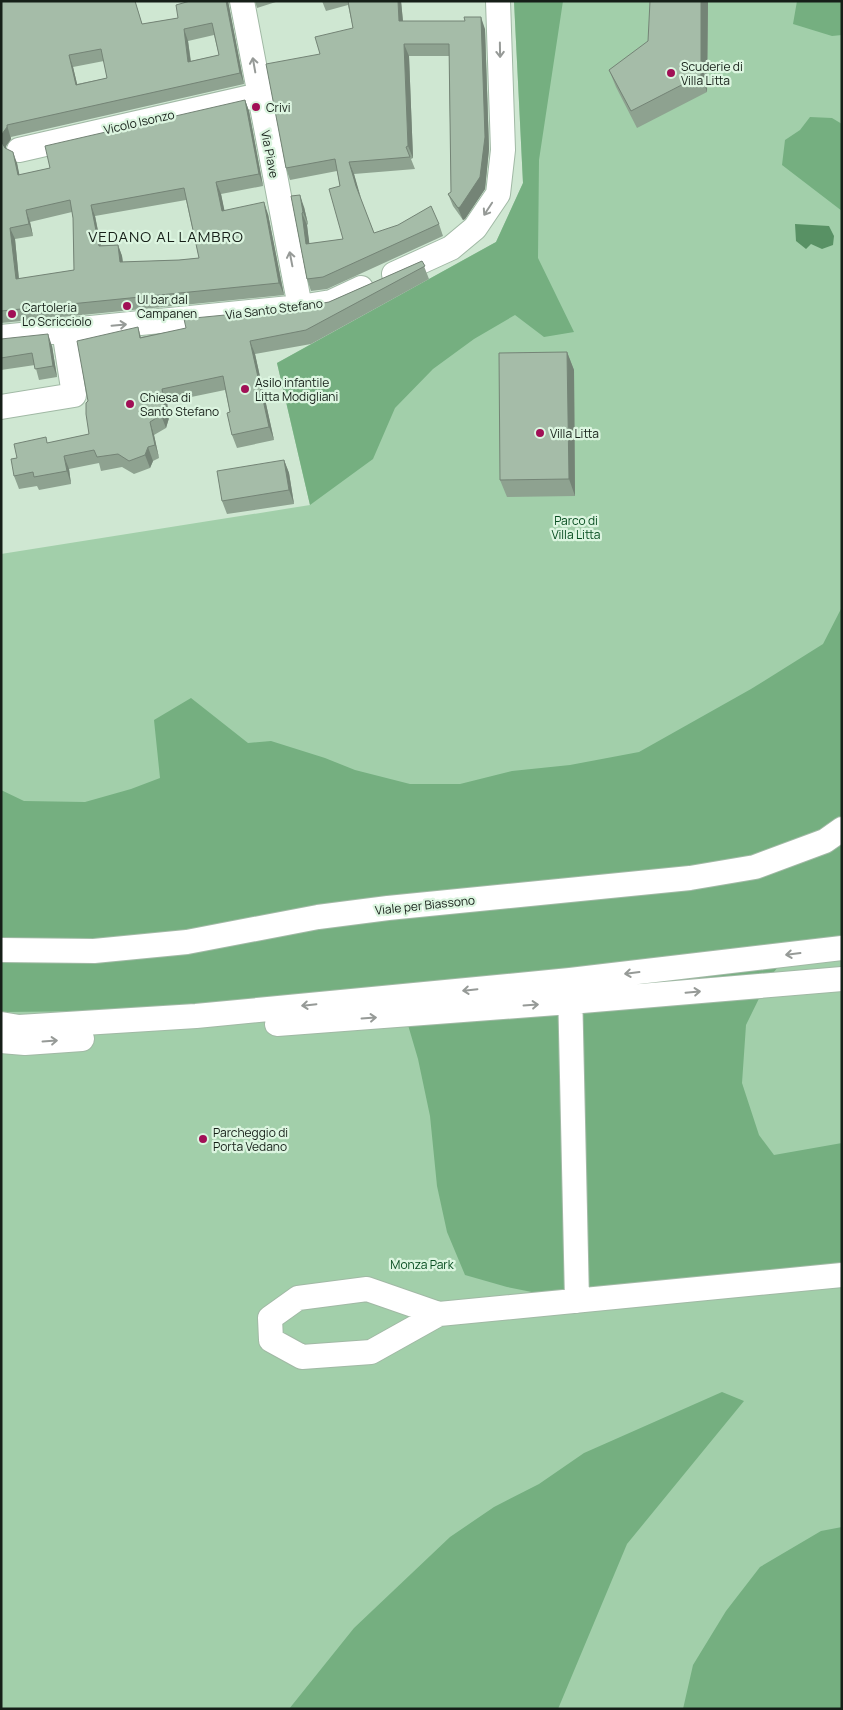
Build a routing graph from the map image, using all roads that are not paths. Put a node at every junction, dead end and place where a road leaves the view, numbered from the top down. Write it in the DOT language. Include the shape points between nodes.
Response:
graph roads {
  1 [pos="242,1"];
  2 [pos="498,1"];
  3 [pos="259,95"];
  4 [pos="19,150"];
  5 [pos="300,307"];
  6 [pos="64,330"];
  7 [pos="1,337"];
  8 [pos="1,407"];
  9 [pos="842,829"];
  10 [pos="842,948"];
  11 [pos="1,950"];
  12 [pos="842,979"];
  13 [pos="570,991"];
  14 [pos="1,1024"];
  15 [pos="1,1040"];
  16 [pos="842,1275"];
  17 [pos="577,1300"];
  18 [pos="439,1314"];
  3 -- 1 [label="street, Via Piave, one-way"];
  2 -- 5 [label="street, Via Santo Stefano, one-way" via="503,150 498,194 475,228 451,248 331,302"];
  3 -- 4 [label="street, Vicolo Isonzo"];
  5 -- 3 [label="street, Via Piave, one-way"];
  6 -- 5 [label="street, Via Santo Stefano, one-way"];
  6 -- 7 [label="street, Via Santo Stefano"];
  6 -- 8 [label="street" via="74,394"];
  9 -- 11 [label="street, Viale per Biassono" via="826,841 755,867 690,878 388,908 318,917 178,943 94,951"];
  10 -- 13 [label="street, one-way"];
  13 -- 12 [label="street, one-way"];
  13 -- 14 [label="street, one-way" via="196,1016 19,1026"];
  15 -- 13 [label="street, one-way" via="25,1043"];
  13 -- 17 [label="street"];
  16 -- 17 [label="street"];
  17 -- 18 [label="street"];
  18 -- 18 [label="street" via="371,1352 302,1357 271,1340 270,1318 298,1298 367,1289"];
}
